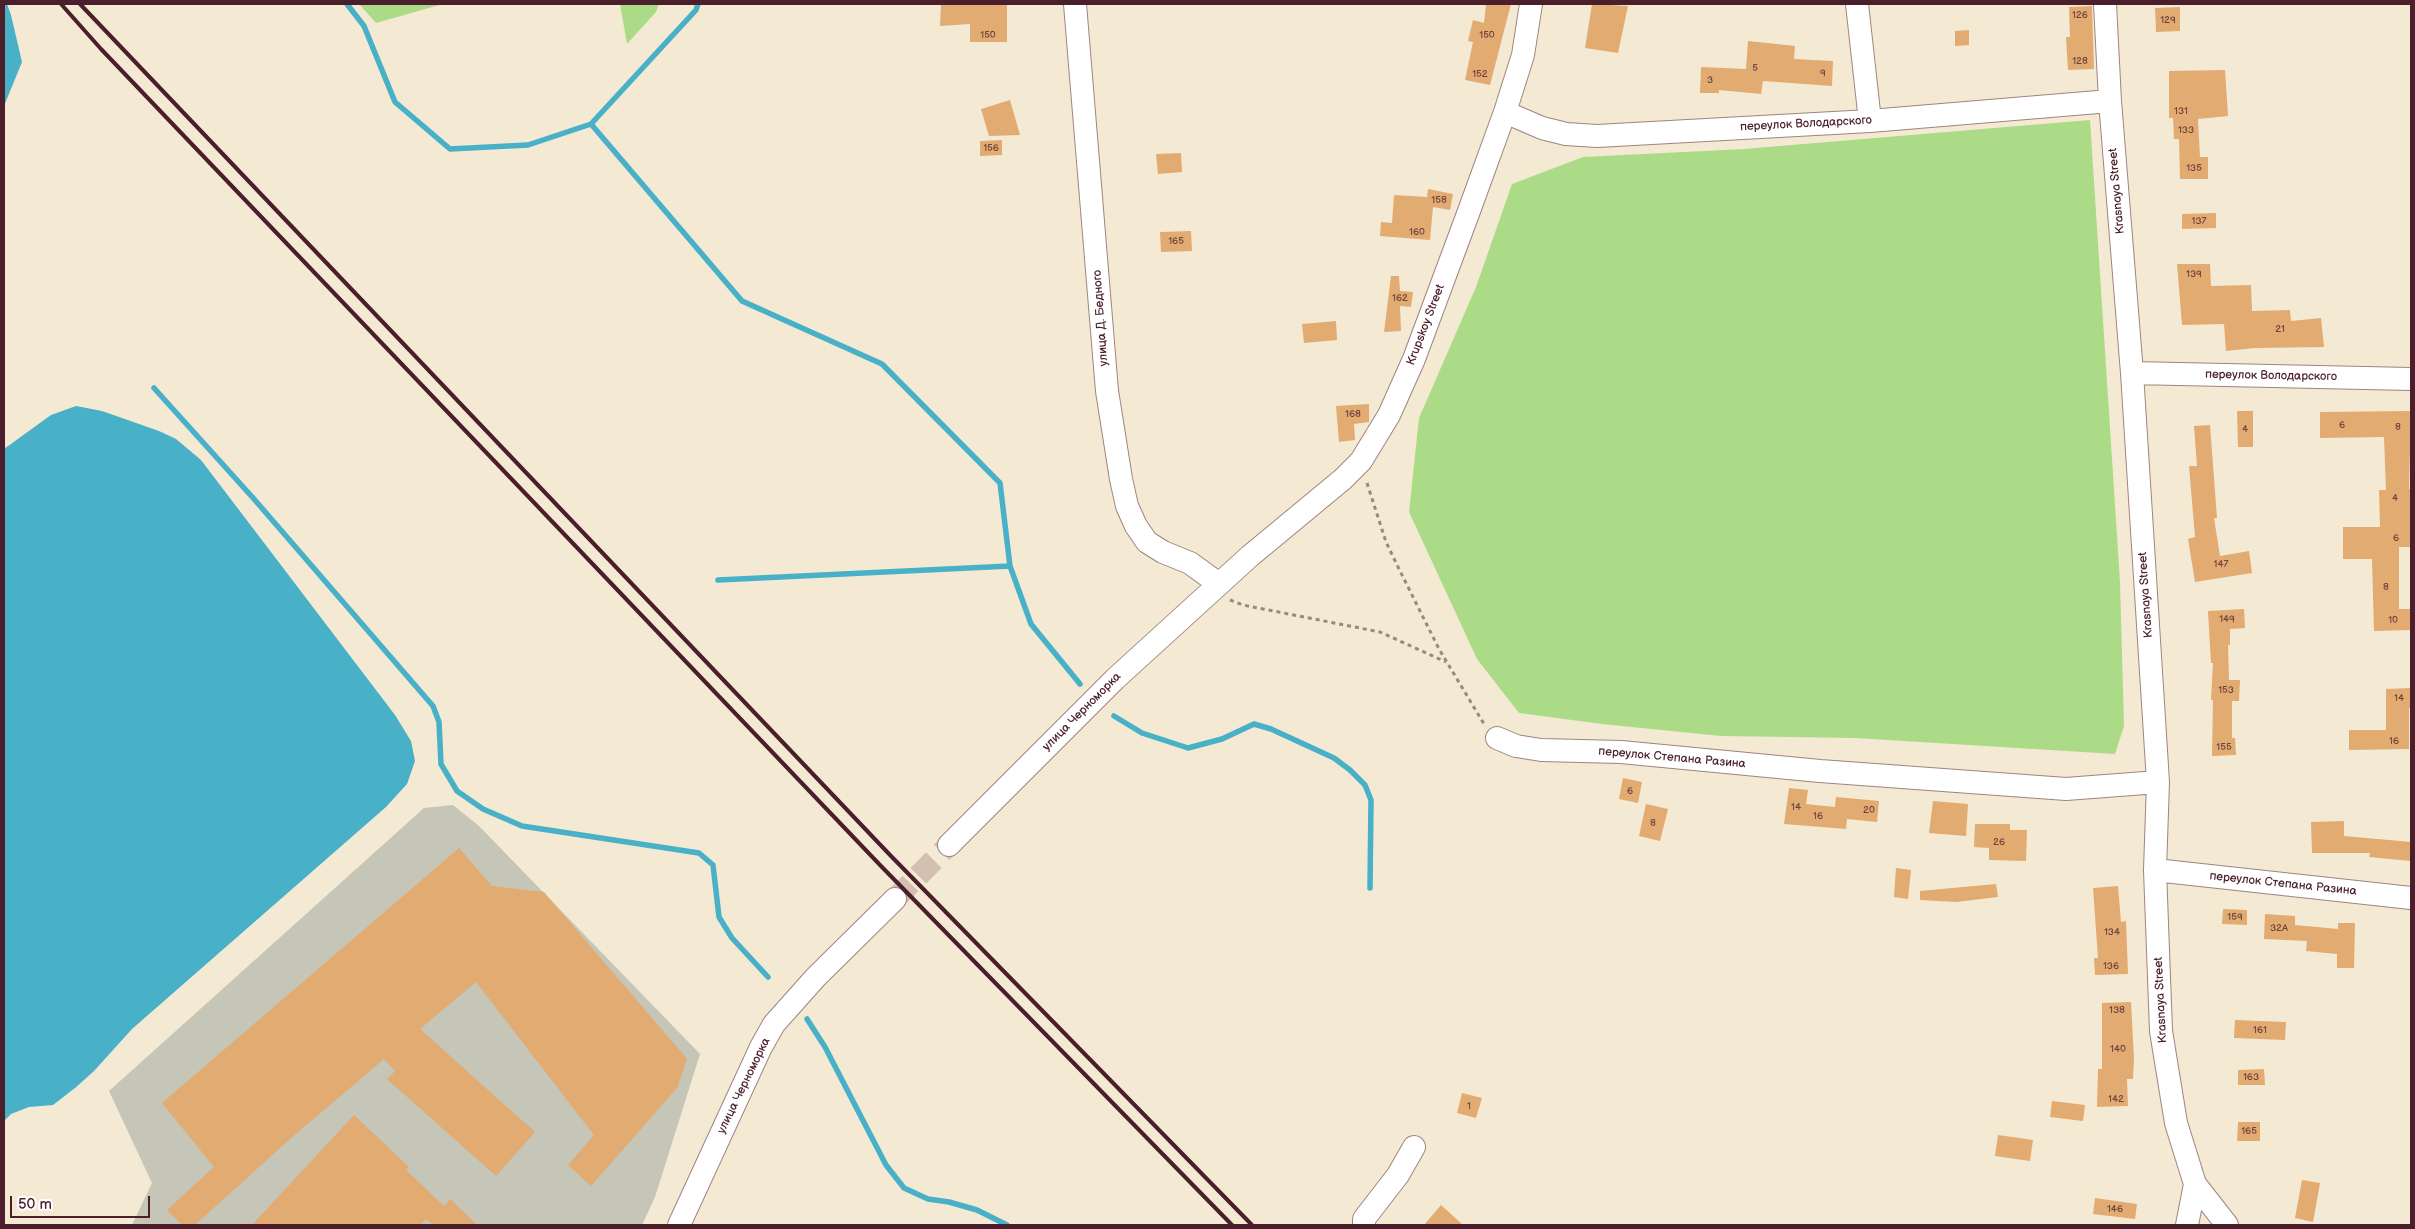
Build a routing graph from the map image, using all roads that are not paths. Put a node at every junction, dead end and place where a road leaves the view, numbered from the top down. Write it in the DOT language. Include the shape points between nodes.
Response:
graph roads {
  1 [pos="1075,4"];
  2 [pos="1531,4"];
  3 [pos="1857,4"];
  4 [pos="2105,4"];
  5 [pos="2110,101"];
  6 [pos="1505,112"];
  7 [pos="1870,121"];
  8 [pos="2132,373"];
  9 [pos="2411,379"];
  10 [pos="1216,588"];
  11 [pos="1497,738"];
  12 [pos="2158,782"];
  13 [pos="949,845"];
  14 [pos="2155,870"];
  15 [pos="2411,898"];
  16 [pos="895,899"];
  17 [pos="1414,1146"];
  18 [pos="2195,1184"];
  19 [pos="679,1225"];
  20 [pos="1364,1225"];
  21 [pos="2187,1225"];
  22 [pos="2227,1225"];
  1 -- 10 [label="street, улица Д. Бедного" via="1107,391 1127,506 1148,542 1190,563"];
  2 -- 6 [label="street, Krupskoy Street" via="1523,54"];
  3 -- 7 [label="street"];
  4 -- 5 [label="street, Krasnaya Street"];
  5 -- 7 [label="street, переулок Володарского"];
  5 -- 8 [label="street, Krasnaya Street"];
  6 -- 7 [label="street, переулок Володарского" via="1542,128 1597,136"];
  6 -- 10 [label="street, Krupskoy Street" via="1414,359 1389,415 1362,461"];
  8 -- 9 [label="street, переулок Володарского"];
  8 -- 12 [label="street, Krasnaya Street"];
  10 -- 13 [label="street, улица Черноморка" via="1115,679"];
  11 -- 12 [label="street, переулок Степана Разина" via="1516,746 1541,750 1621,752 2066,789"];
  12 -- 14 [label="street, Krasnaya Street"];
  14 -- 15 [label="street, переулок Степана Разина"];
  14 -- 18 [label="street, Krasnaya Street" via="2161,1032 2176,1123"];
  16 -- 19 [label="street, улица Черноморка" via="816,977 774,1024"];
  17 -- 20 [label="street" via="1398,1175 1364,1219"];
  18 -- 21 [label="street, Krasnaya Street"];
  18 -- 22 [label="street, Krasnaya Street"];
}
